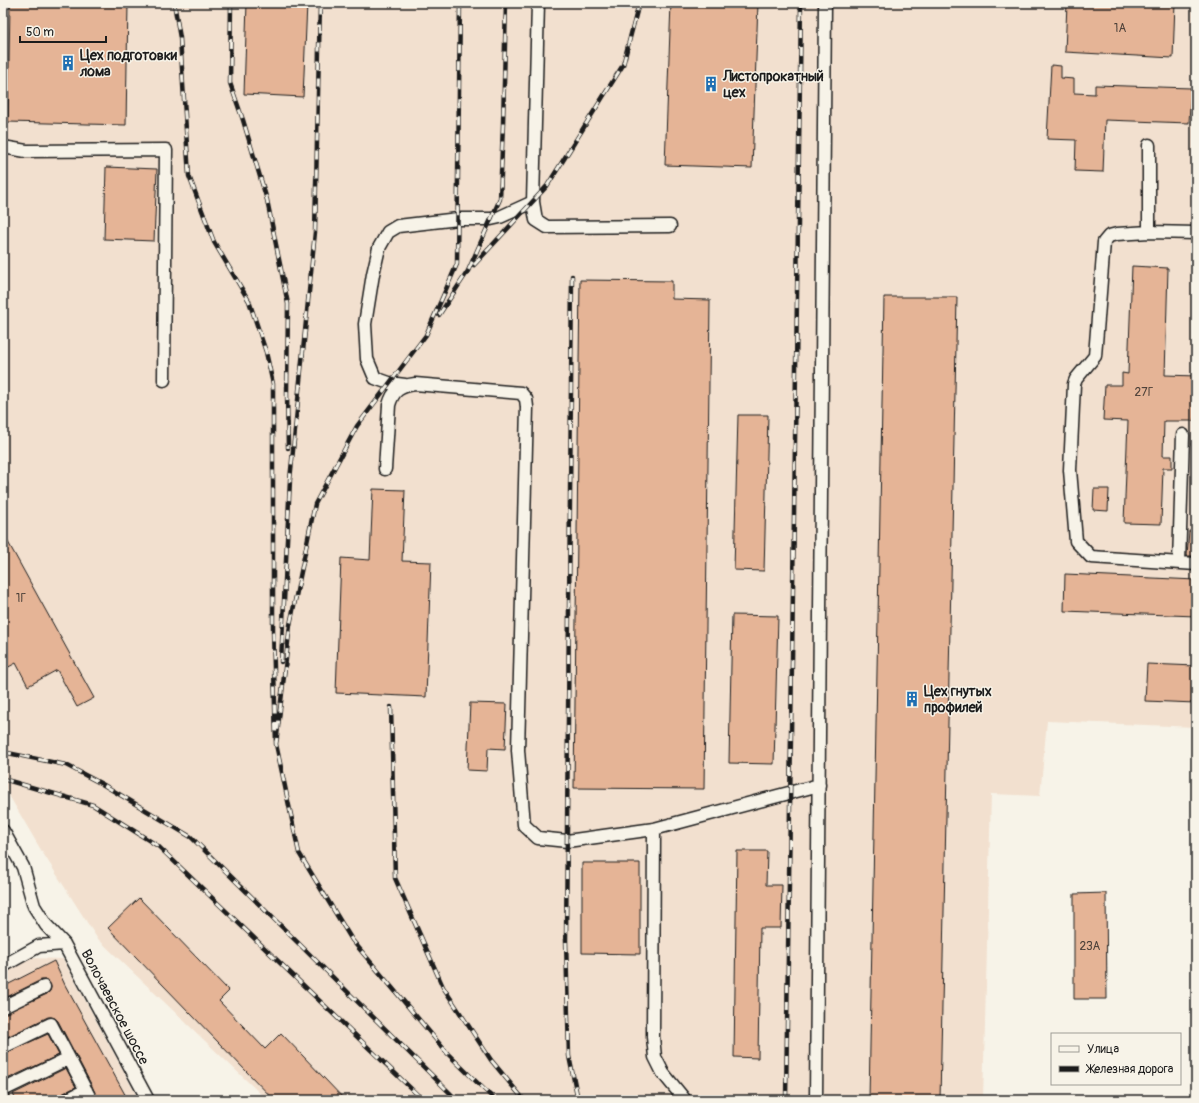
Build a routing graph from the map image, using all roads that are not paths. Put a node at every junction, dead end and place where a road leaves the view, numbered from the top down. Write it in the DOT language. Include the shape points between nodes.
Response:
graph roads {
  1 [pos="538,3"];
  2 [pos="825,3"];
  3 [pos="1149,145"];
  4 [pos="3,147"];
  5 [pos="533,202"];
  6 [pos="670,226"];
  7 [pos="1149,232"];
  8 [pos="1196,233"];
  9 [pos="164,380"];
  10 [pos="405,385"];
  11 [pos="1183,435"];
  12 [pos="385,469"];
  13 [pos="1179,563"];
  14 [pos="1196,564"];
  15 [pos="818,784"];
  16 [pos="654,829"];
  17 [pos="3,831"];
  18 [pos="64,944"];
  19 [pos="3,966"];
  20 [pos="44,987"];
  21 [pos="3,1008"];
  22 [pos="3,1047"];
  23 [pos="69,1058"];
  24 [pos="3,1090"];
  25 [pos="89,1095"];
  26 [pos="66,1100"];
  27 [pos="148,1100"];
  28 [pos="685,1100"];
  29 [pos="816,1100"];
  1 -- 5 [label="street"];
  2 -- 15 [label="street"];
  3 -- 7 [label="street"];
  4 -- 9 [label="street" via="26,150 166,150"];
  5 -- 6 [label="street" via="536,220 547,227"];
  5 -- 10 [label="street" via="491,219 458,219 398,226 388,232 379,248 373,274 365,324 367,359 375,378"];
  7 -- 8 [label="street"];
  7 -- 13 [label="street" via="1113,235 1104,242 1095,356 1074,384 1070,470 1076,541 1091,557"];
  10 -- 12 [label="street" via="392,396 389,406"];
  10 -- 16 [label="street" via="521,393 526,398 518,750 524,825 538,838 567,841"];
  11 -- 13 [label="street"];
  13 -- 14 [label="street"];
  15 -- 16 [label="street"];
  15 -- 29 [label="street"];
  16 -- 28 [label="street" via="655,1057 663,1073"];
  17 -- 18 [label="street" via="23,867 34,906 46,925"];
  18 -- 19 [label="street, Волочаевское шоссе" via="39,946"];
  18 -- 27 [label="street, Волочаевское шоссе"];
  20 -- 21 [label="street"];
  22 -- 23 [label="street" via="51,1024"];
  23 -- 24 [label="street"];
  23 -- 25 [label="street"];
  25 -- 26 [label="street"];
}
